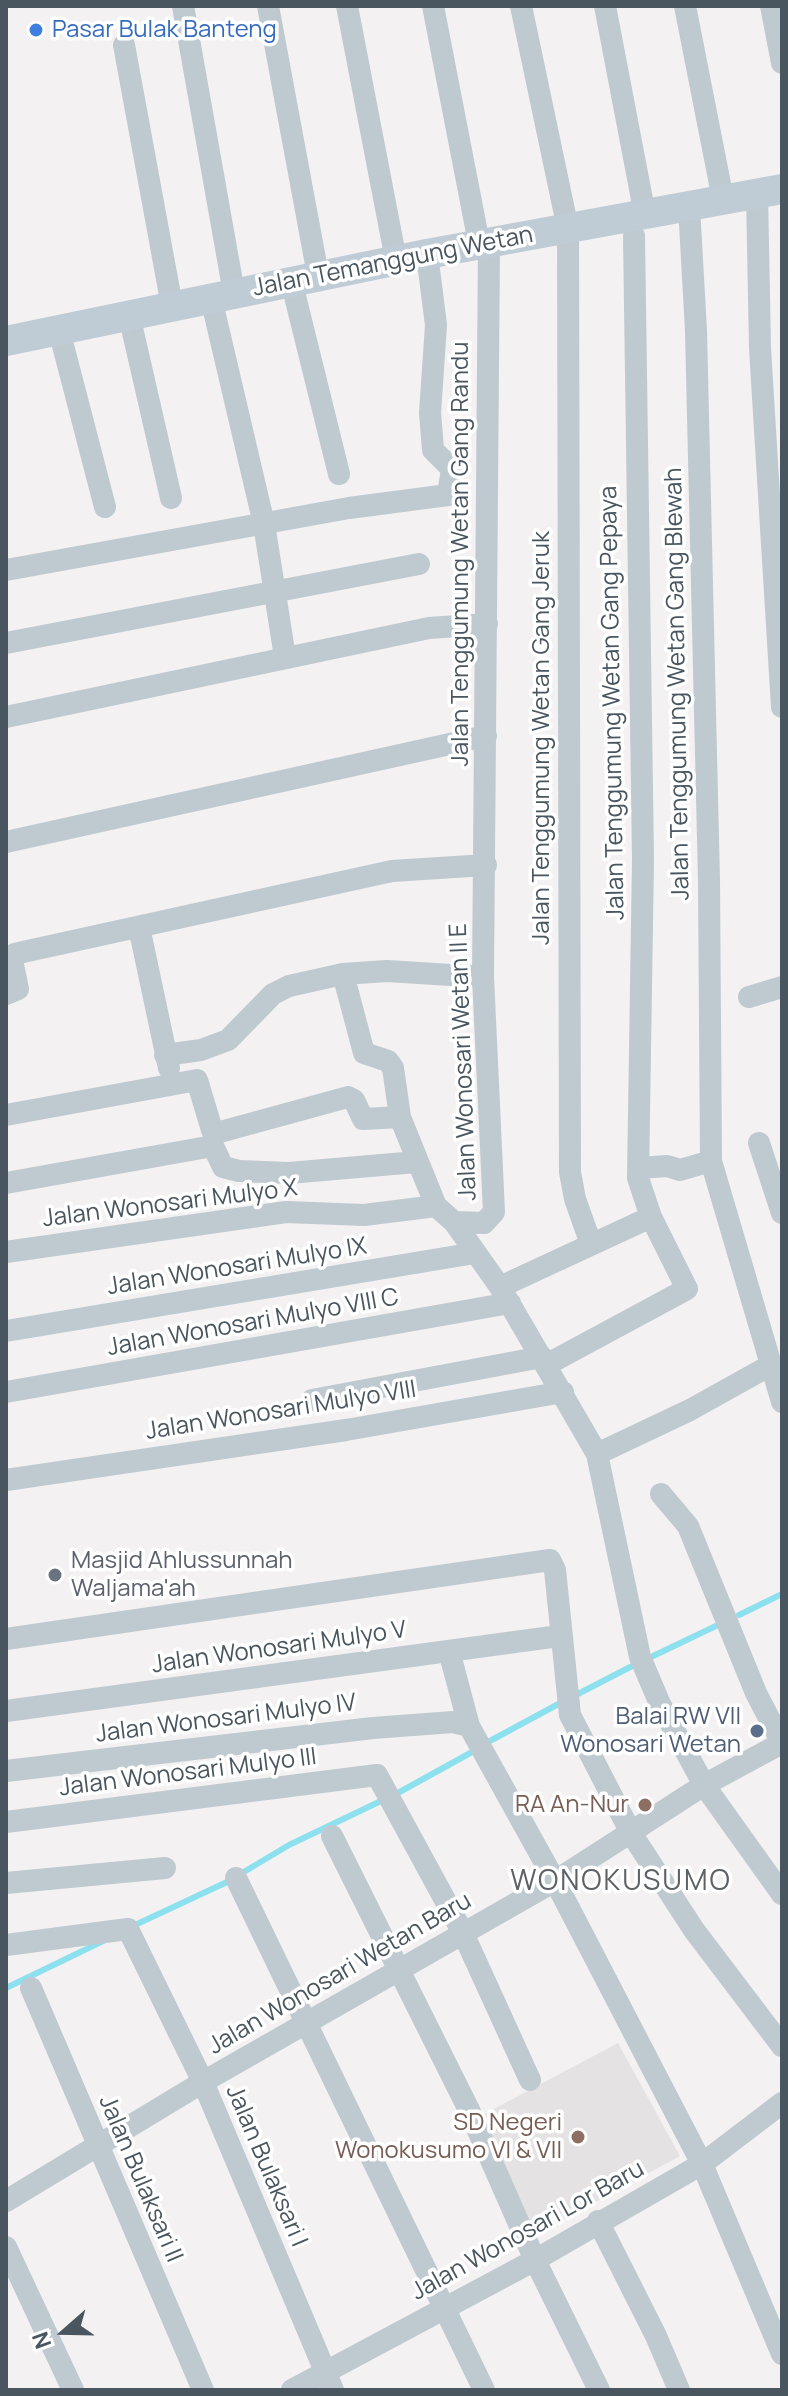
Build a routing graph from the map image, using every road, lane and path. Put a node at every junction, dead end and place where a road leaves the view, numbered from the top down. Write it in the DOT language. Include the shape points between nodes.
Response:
graph roads {
  1 [pos="183,6"];
  2 [pos="268,6"];
  3 [pos="347,6"];
  4 [pos="433,6"];
  5 [pos="521,6"];
  6 [pos="605,6"];
  7 [pos="685,6"];
  8 [pos="771,6"];
  9 [pos="124,45"];
  10 [pos="782,63"];
  11 [pos="723,199"];
  12 [pos="763,199"];
  13 [pos="689,219"];
  14 [pos="636,225"];
  15 [pos="568,235"];
  16 [pos="486,248"];
  17 [pos="396,260"];
  18 [pos="428,263"];
  19 [pos="304,278"];
  20 [pos="222,295"];
  21 [pos="172,306"];
  22 [pos="129,315"];
  23 [pos="59,330"];
  24 [pos="6,341"];
  25 [pos="339,474"];
  26 [pos="171,498"];
  27 [pos="105,507"];
  28 [pos="264,524"];
  29 [pos="419,564"];
  30 [pos="6,570"];
  31 [pos="277,592"];
  32 [pos="487,624"];
  33 [pos="6,643"];
  34 [pos="285,657"];
  35 [pos="782,707"];
  36 [pos="6,717"];
  37 [pos="486,736"];
  38 [pos="6,842"];
  39 [pos="486,865"];
  40 [pos="139,927"];
  41 [pos="343,974"];
  42 [pos="483,977"];
  43 [pos="782,987"];
  44 [pos="6,994"];
  45 [pos="749,997"];
  46 [pos="165,1055"];
  47 [pos="173,1084"];
  48 [pos="6,1115"];
  49 [pos="400,1117"];
  50 [pos="212,1138"];
  51 [pos="759,1143"];
  52 [pos="711,1161"];
  53 [pos="416,1162"];
  54 [pos="639,1168"];
  55 [pos="6,1183"];
  56 [pos="436,1206"];
  57 [pos="782,1213"];
  58 [pos="651,1217"];
  59 [pos="454,1222"];
  60 [pos="591,1244"];
  61 [pos="6,1252"];
  62 [pos="475,1253"];
  63 [pos="505,1295"];
  64 [pos="6,1331"];
  65 [pos="544,1361"];
  66 [pos="769,1366"];
  67 [pos="6,1392"];
  68 [pos="563,1392"];
  69 [pos="312,1400"];
  70 [pos="782,1402"];
  71 [pos="597,1454"];
  72 [pos="6,1480"];
  73 [pos="661,1494"];
  74 [pos="559,1636"];
  75 [pos="6,1639"];
  76 [pos="449,1651"];
  77 [pos="6,1711"];
  78 [pos="461,1724"];
  79 [pos="782,1743"];
  80 [pos="6,1771"];
  81 [pos="704,1785"];
  82 [pos="6,1822"];
  83 [pos="631,1833"];
  84 [pos="332,1836"];
  85 [pos="165,1868"];
  86 [pos="236,1878"];
  87 [pos="555,1881"];
  88 [pos="6,1883"];
  89 [pos="782,1894"];
  90 [pos="463,1933"];
  91 [pos="6,1945"];
  92 [pos="397,1970"];
  93 [pos="31,1988"];
  94 [pos="308,2023"];
  95 [pos="782,2046"];
  96 [pos="530,2080"];
  97 [pos="203,2082"];
  98 [pos="781,2107"];
  99 [pos="97,2149"];
  100 [pos="702,2164"];
  101 [pos="6,2201"];
  102 [pos="598,2221"];
  103 [pos="6,2247"];
  104 [pos="535,2260"];
  105 [pos="442,2309"];
  106 [pos="782,2354"];
  107 [pos="329,2382"];
  108 [pos="73,2390"];
  109 [pos="203,2390"];
  110 [pos="292,2390"];
  111 [pos="484,2390"];
  112 [pos="599,2390"];
  113 [pos="679,2390"];
  1 -- 20 [label="street"];
  2 -- 19 [label="street"];
  3 -- 17 [label="street"];
  4 -- 16 [label="street, Jalan Tenggumung Wetan Gang Randu"];
  5 -- 15 [label="street, Jalan Tenggumung Wetan Gang Jeruk"];
  6 -- 14 [label="street, Jalan Tenggumung Wetan Gang Pepaya"];
  7 -- 11 [label="street"];
  8 -- 10 [label="street"];
  9 -- 21 [label="street"];
  11 -- 12 [label="street, Jalan Temanggung Wetan"];
  11 -- 13 [label="street, Jalan Temanggung Wetan"];
  12 -- 35 [label="street" via="760,348"];
  13 -- 14 [label="street, Jalan Temanggung Wetan"];
  13 -- 52 [label="street, Jalan Tenggumung Wetan Gang Blewah" via="709,881"];
  14 -- 15 [label="street, Jalan Temanggung Wetan"];
  14 -- 54 [label="street, Jalan Tenggumung Wetan Gang Pepaya" via="643,860"];
  15 -- 16 [label="street, Jalan Temanggung Wetan"];
  15 -- 60 [label="street, Jalan Tenggumung Wetan Gang Jeruk" via="570,1172"];
  16 -- 18 [label="street, Jalan Temanggung Wetan"];
  16 -- 32 [label="street, Jalan Tenggumung Wetan Gang Randu"];
  17 -- 18 [label="street, Jalan Temanggung Wetan"];
  17 -- 19 [label="street, Jalan Temanggung Wetan"];
  18 -- 28 [label="street" via="436,325 433,450 453,474 448,495"];
  19 -- 20 [label="street, Jalan Temanggung Wetan"];
  19 -- 25 [label="street"];
  20 -- 21 [label="street, Jalan Temanggung Wetan"];
  20 -- 28 [label="street"];
  21 -- 22 [label="street, Jalan Temanggung Wetan"];
  22 -- 23 [label="street, Jalan Temanggung Wetan"];
  22 -- 26 [label="street"];
  23 -- 24 [label="street, Jalan Temanggung Wetan"];
  23 -- 27 [label="street"];
  28 -- 30 [label="street"];
  28 -- 31 [label="street"];
  29 -- 31 [label="street"];
  31 -- 33 [label="street"];
  31 -- 34 [label="street"];
  32 -- 34 [label="street" via="429,628"];
  32 -- 37 [label="street, Jalan Tenggumung Wetan Gang Randu"];
  34 -- 36 [label="street"];
  37 -- 38 [label="street"];
  37 -- 39 [label="street, Jalan Tenggumung Wetan Gang Randu"];
  39 -- 40 [label="street" via="392,871"];
  39 -- 42 [label="street, Jalan Wonosari Wetan II E"];
  40 -- 44 [label="street" via="15,954 18,989"];
  40 -- 46 [label="street"];
  41 -- 42 [label="street" via="416,970"];
  41 -- 46 [label="street" via="273,994 228,1040"];
  41 -- 49 [label="street" via="364,1053 393,1068"];
  42 -- 59 [label="street, Jalan Wonosari Wetan II E" via="494,1212 484,1223"];
  43 -- 45 [label="street"];
  46 -- 47 [label="street"];
  47 -- 48 [label="street"];
  47 -- 50 [label="street" via="197,1080"];
  49 -- 50 [label="street" via="363,1119 348,1097"];
  49 -- 53 [label="street"];
  50 -- 53 [label="street" via="223,1167 239,1171 289,1173"];
  50 -- 55 [label="street"];
  51 -- 57 [label="street"];
  52 -- 54 [label="street" via="680,1170"];
  52 -- 66 [label="street, Jalan Tenggumung Wetan Gang Blewah"];
  53 -- 56 [label="street"];
  54 -- 58 [label="street, Jalan Tenggumung Wetan Gang Pepaya"];
  56 -- 59 [label="street"];
  56 -- 61 [label="street, Jalan Wonosari Mulyo X" via="364,1215 286,1212"];
  58 -- 60 [label="street, Jalan Wonosari Mulyo VIII C"];
  58 -- 65 [label="street, Jalan Tenggumung Wetan Gang Pepaya" via="687,1289"];
  59 -- 62 [label="street"];
  60 -- 63 [label="street, Jalan Wonosari Mulyo VIII C"];
  62 -- 63 [label="street"];
  62 -- 64 [label="street, Jalan Wonosari Mulyo IX"];
  63 -- 65 [label="street"];
  63 -- 67 [label="street, Jalan Wonosari Mulyo VIII C"];
  65 -- 68 [label="street"];
  65 -- 69 [label="street"];
  66 -- 70 [label="street, Jalan Tenggumung Wetan Gang Blewah"];
  66 -- 71 [label="street"];
  68 -- 71 [label="street"];
  68 -- 72 [label="street, Jalan Wonosari Mulyo VIII"];
  71 -- 81 [label="street" via="640,1657"];
  73 -- 79 [label="street" via="688,1526"];
  74 -- 75 [label="street" via="554,1564 548,1560"];
  74 -- 76 [label="street, Jalan Wonosari Mulyo V"];
  74 -- 83 [label="street" via="570,1715"];
  76 -- 77 [label="street, Jalan Wonosari Mulyo V"];
  76 -- 78 [label="street"];
  78 -- 80 [label="street, Jalan Wonosari Mulyo IV" via="243,1741"];
  78 -- 87 [label="street"];
  79 -- 81 [label="street, Jalan Wonosari Wetan Baru"];
  81 -- 83 [label="street, Jalan Wonosari Wetan Baru"];
  81 -- 89 [label="street"];
  82 -- 90 [label="street, Jalan Wonosari Mulyo III" via="377,1775"];
  83 -- 87 [label="street, Jalan Wonosari Wetan Baru"];
  83 -- 95 [label="street" via="694,1930"];
  84 -- 92 [label="street"];
  85 -- 88 [label="street"];
  86 -- 94 [label="street"];
  87 -- 90 [label="street, Jalan Wonosari Wetan Baru"];
  87 -- 100 [label="street"];
  90 -- 92 [label="street, Jalan Wonosari Wetan Baru"];
  90 -- 96 [label="street"];
  91 -- 97 [label="street, Jalan Bulaksari I" via="128,1929"];
  92 -- 94 [label="street, Jalan Wonosari Wetan Baru"];
  92 -- 104 [label="street" via="469,2110"];
  93 -- 99 [label="street, Jalan Bulaksari II"];
  94 -- 97 [label="street, Jalan Wonosari Wetan Baru"];
  94 -- 105 [label="street"];
  97 -- 99 [label="street, Jalan Wonosari Wetan Baru"];
  97 -- 107 [label="street, Jalan Bulaksari I"];
  98 -- 100 [label="street, Jalan Wonosari Lor Baru"];
  99 -- 101 [label="street, Jalan Wonosari Wetan Baru"];
  99 -- 109 [label="street, Jalan Bulaksari II"];
  100 -- 102 [label="street, Jalan Wonosari Lor Baru"];
  100 -- 106 [label="street"];
  102 -- 104 [label="street, Jalan Wonosari Lor Baru"];
  102 -- 113 [label="street"];
  103 -- 108 [label="street"];
  104 -- 105 [label="street, Jalan Wonosari Lor Baru"];
  104 -- 112 [label="street"];
  105 -- 107 [label="street, Jalan Wonosari Lor Baru"];
  105 -- 111 [label="street"];
  107 -- 110 [label="street, Jalan Wonosari Lor Baru"];
}
